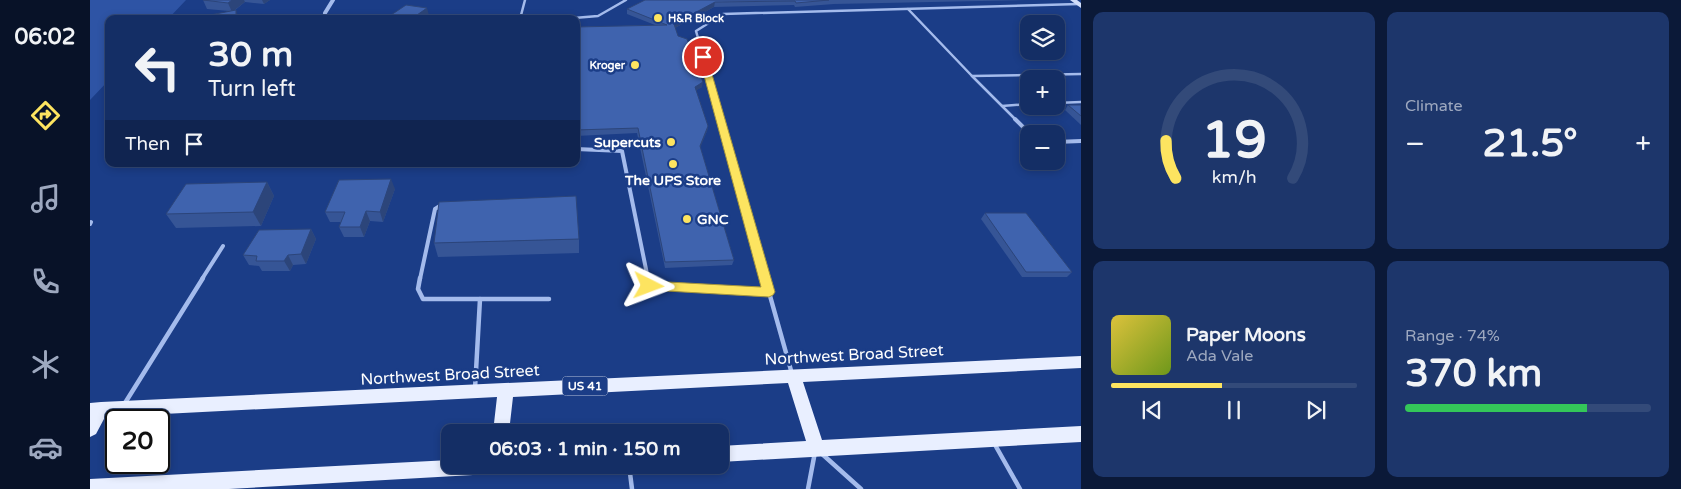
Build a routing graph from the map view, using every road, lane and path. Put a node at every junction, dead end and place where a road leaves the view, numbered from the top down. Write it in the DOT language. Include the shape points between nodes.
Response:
graph roads {
  1 [pos="333,0"];
  2 [pos="525,0"];
  3 [pos="626,0"];
  4 [pos="1072,0"];
  5 [pos="1080,5"];
  6 [pos="908,9"];
  7 [pos="325,13"];
  8 [pos="521,15"];
  9 [pos="580,18"];
  10 [pos="1081,74"];
  11 [pos="972,76"];
  12 [pos="1081,102"];
  13 [pos="1065,103"];
  14 [pos="1020,105"];
  15 [pos="1002,106"];
  16 [pos="1021,125"];
  17 [pos="1081,141"];
  18 [pos="1065,142"];
  19 [pos="580,149"];
  20 [pos="444,202"];
  21 [pos="223,246"];
  22 [pos="769,292"];
  23 [pos="480,299"];
  24 [pos="549,299"];
  25 [pos="1081,362"];
  26 [pos="793,376"];
  27 [pos="506,390"];
  28 [pos="475,392"];
  29 [pos="122,408"];
  30 [pos="95,410"];
  31 [pos="502,424"];
  32 [pos="90,429"];
  33 [pos="1081,434"];
  34 [pos="991,439"];
  35 [pos="816,448"];
  36 [pos="729,453"];
  37 [pos="441,468"];
  38 [pos="630,474"];
  39 [pos="90,488"];
  40 [pos="632,489"];
  41 [pos="808,489"];
  42 [pos="861,489"];
  43 [pos="1020,489"];
  1 -- 7 [label="street"];
  2 -- 8 [label="lane"];
  3 -- 9 [label="lane" via="598,16"];
  4 -- 5 [label="main road"];
  5 -- 6 [label="lane"];
  6 -- 11 [label="lane"];
  6 -- 22 [label="lane" via="723,14 696,31"];
  10 -- 11 [label="lane"];
  11 -- 15 [label="lane"];
  12 -- 13 [label="lane"];
  14 -- 15 [label="lane"];
  15 -- 16 [label="lane"];
  17 -- 18 [label="lane"];
  19 -- 22 [label="lane" via="622,151 649,286"];
  20 -- 23 [label="lane" via="435,209 418,290 423,299"];
  21 -- 29 [label="lane"];
  22 -- 26 [label="lane"];
  23 -- 24 [label="lane"];
  23 -- 28 [label="lane"];
  25 -- 26 [label="main road, Northwest Broad Street / US 41"];
  26 -- 27 [label="main road, Northwest Broad Street / US 41"];
  26 -- 35 [label="main road"];
  27 -- 28 [label="main road, Northwest Broad Street / US 41"];
  27 -- 31 [label="main road"];
  28 -- 29 [label="main road, Northwest Broad Street / US 41"];
  29 -- 30 [label="main road, Northwest Broad Street / US 41"];
  30 -- 32 [label="main road"];
  33 -- 34 [label="main road"];
  34 -- 35 [label="main road"];
  34 -- 43 [label="lane"];
  35 -- 36 [label="main road"];
  35 -- 41 [label="lane"];
  35 -- 42 [label="lane"];
  37 -- 39 [label="main road"];
  38 -- 40 [label="lane"];
}
